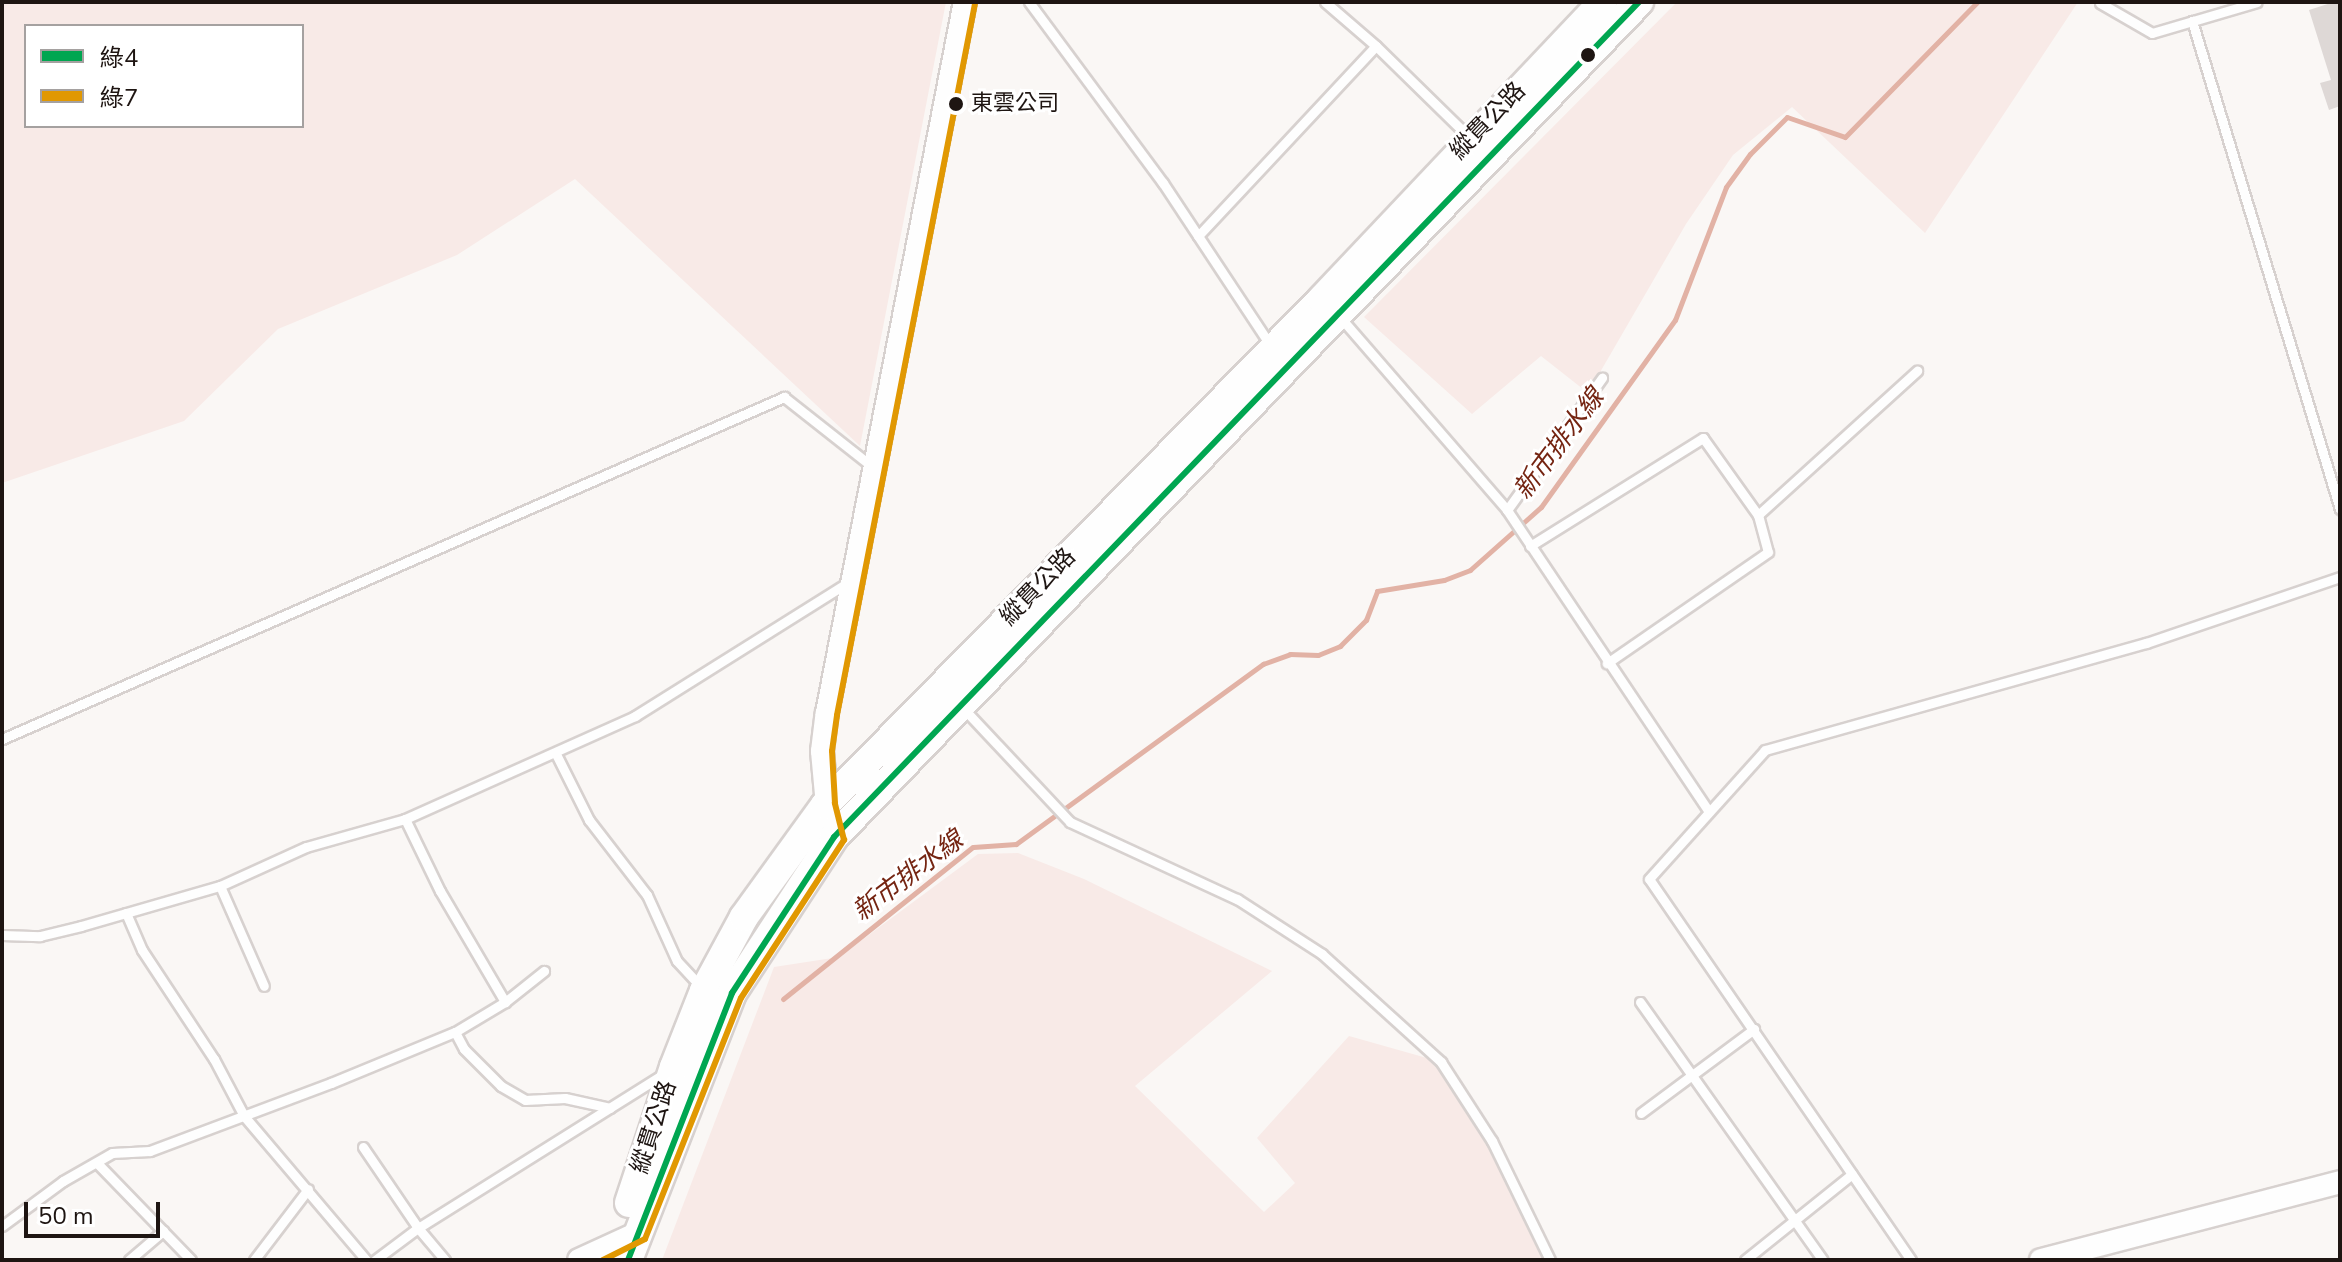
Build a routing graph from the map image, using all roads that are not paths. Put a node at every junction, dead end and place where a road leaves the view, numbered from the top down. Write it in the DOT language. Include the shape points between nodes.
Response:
graph roads {
  1 [pos="965,2"];
  2 [pos="1029,2"];
  3 [pos="1325,2"];
  4 [pos="1603,2"];
  5 [pos="1639,2"];
  6 [pos="2257,2"];
  7 [pos="2100,3"];
  8 [pos="2192,21"];
  9 [pos="1376,46"];
  10 [pos="1480,148"];
  11 [pos="1198,236"];
  12 [pos="1330,308"];
  13 [pos="1273,348"];
  14 [pos="1917,371"];
  15 [pos="1602,378"];
  16 [pos="874,469"];
  17 [pos="2340,509"];
  18 [pos="1507,510"];
  19 [pos="1758,515"];
  20 [pos="1530,546"];
  21 [pos="2340,577"];
  22 [pos="855,578"];
  23 [pos="1607,663"];
  24 [pos="950,695"];
  25 [pos="2,739"];
  26 [pos="556,754"];
  27 [pos="825,805"];
  28 [pos="1708,810"];
  29 [pos="405,819"];
  30 [pos="834,837"];
  31 [pos="220,886"];
  32 [pos="126,913"];
  33 [pos="2,935"];
  34 [pos="544,971"];
  35 [pos="264,986"];
  36 [pos="704,991"];
  37 [pos="505,1002"];
  38 [pos="1640,1002"];
  39 [pos="1754,1029"];
  40 [pos="455,1032"];
  41 [pos="674,1067"];
  42 [pos="1691,1076"];
  43 [pos="610,1108"];
  44 [pos="1641,1113"];
  45 [pos="244,1116"];
  46 [pos="363,1147"];
  47 [pos="97,1163"];
  48 [pos="1852,1174"];
  49 [pos="2340,1182"];
  50 [pos="308,1189"];
  51 [pos="1797,1219"];
  52 [pos="2,1226"];
  53 [pos="418,1228"];
  54 [pos="163,1231"];
  55 [pos="622,1249"];
  56 [pos="129,1260"];
  57 [pos="191,1260"];
  58 [pos="254,1260"];
  59 [pos="366,1260"];
  60 [pos="375,1260"];
  61 [pos="445,1260"];
  62 [pos="579,1260"];
  63 [pos="1550,1260"];
  64 [pos="1745,1260"];
  65 [pos="1823,1260"];
  66 [pos="1911,1260"];
  67 [pos="2041,1260"];
  1 -- 16 [label="street"];
  2 -- 11 [label="lane"];
  3 -- 9 [label="lane"];
  4 -- 10 [label="main road, 縱貫公路"];
  5 -- 10 [label="main road, 縱貫公路"];
  6 -- 8 [label="lane"];
  7 -- 8 [label="lane" via="2152,33"];
  8 -- 17 [label="lane"];
  9 -- 10 [label="lane"];
  9 -- 11 [label="lane"];
  10 -- 12 [label="main road, 縱貫公路"];
  11 -- 13 [label="lane"];
  12 -- 13 [label="main road, 縱貫公路"];
  12 -- 18 [label="lane"];
  12 -- 24 [label="main road, 縱貫公路"];
  13 -- 24 [label="main road, 縱貫公路"];
  14 -- 19 [label="lane"];
  15 -- 18 [label="lane"];
  16 -- 22 [label="street"];
  16 -- 25 [label="lane" via="784,397"];
  18 -- 20 [label="lane"];
  19 -- 20 [label="lane" via="1703,438"];
  19 -- 23 [label="lane" via="1768,552"];
  20 -- 23 [label="lane"];
  21 -- 28 [label="lane" via="2146,643 1765,750"];
  22 -- 26 [label="lane" via="635,716"];
  22 -- 27 [label="street" via="822,751"];
  23 -- 28 [label="lane"];
  24 -- 27 [label="main road, 縱貫公路"];
  24 -- 30 [label="main road, 縱貫公路"];
  24 -- 63 [label="lane" via="1070,822 1237,899 1310,946 1441,1062 1492,1141"];
  26 -- 29 [label="lane"];
  26 -- 36 [label="lane" via="589,820 647,895 677,961"];
  27 -- 30 [label="street"];
  27 -- 36 [label="main road, 縱貫公路" via="744,917"];
  28 -- 39 [label="lane" via="1649,879"];
  29 -- 31 [label="lane" via="306,847"];
  29 -- 37 [label="lane" via="449,908"];
  30 -- 55 [label="main road, 縱貫公路" via="732,993"];
  31 -- 32 [label="lane"];
  31 -- 35 [label="lane"];
  32 -- 33 [label="lane" via="40,936"];
  32 -- 45 [label="lane" via="142,950 214,1059"];
  34 -- 37 [label="lane"];
  36 -- 41 [label="main road, 縱貫公路"];
  37 -- 40 [label="lane"];
  38 -- 42 [label="lane"];
  39 -- 42 [label="lane"];
  39 -- 48 [label="lane"];
  40 -- 43 [label="lane" via="464,1049 501,1086 525,1100 565,1098"];
  40 -- 45 [label="lane"];
  41 -- 43 [label="lane"];
  41 -- 55 [label="main road, 縱貫公路"];
  42 -- 44 [label="lane"];
  42 -- 51 [label="lane"];
  43 -- 53 [label="lane"];
  45 -- 47 [label="lane" via="150,1151 112,1153"];
  45 -- 50 [label="lane"];
  46 -- 53 [label="lane"];
  47 -- 52 [label="lane"];
  47 -- 54 [label="lane"];
  48 -- 51 [label="lane"];
  48 -- 66 [label="lane"];
  49 -- 67 [label="street"];
  50 -- 58 [label="lane"];
  50 -- 59 [label="lane"];
  51 -- 64 [label="lane"];
  51 -- 65 [label="lane"];
  53 -- 60 [label="lane"];
  53 -- 61 [label="lane"];
  54 -- 56 [label="lane"];
  54 -- 57 [label="lane"];
  55 -- 62 [label="street"];
}
